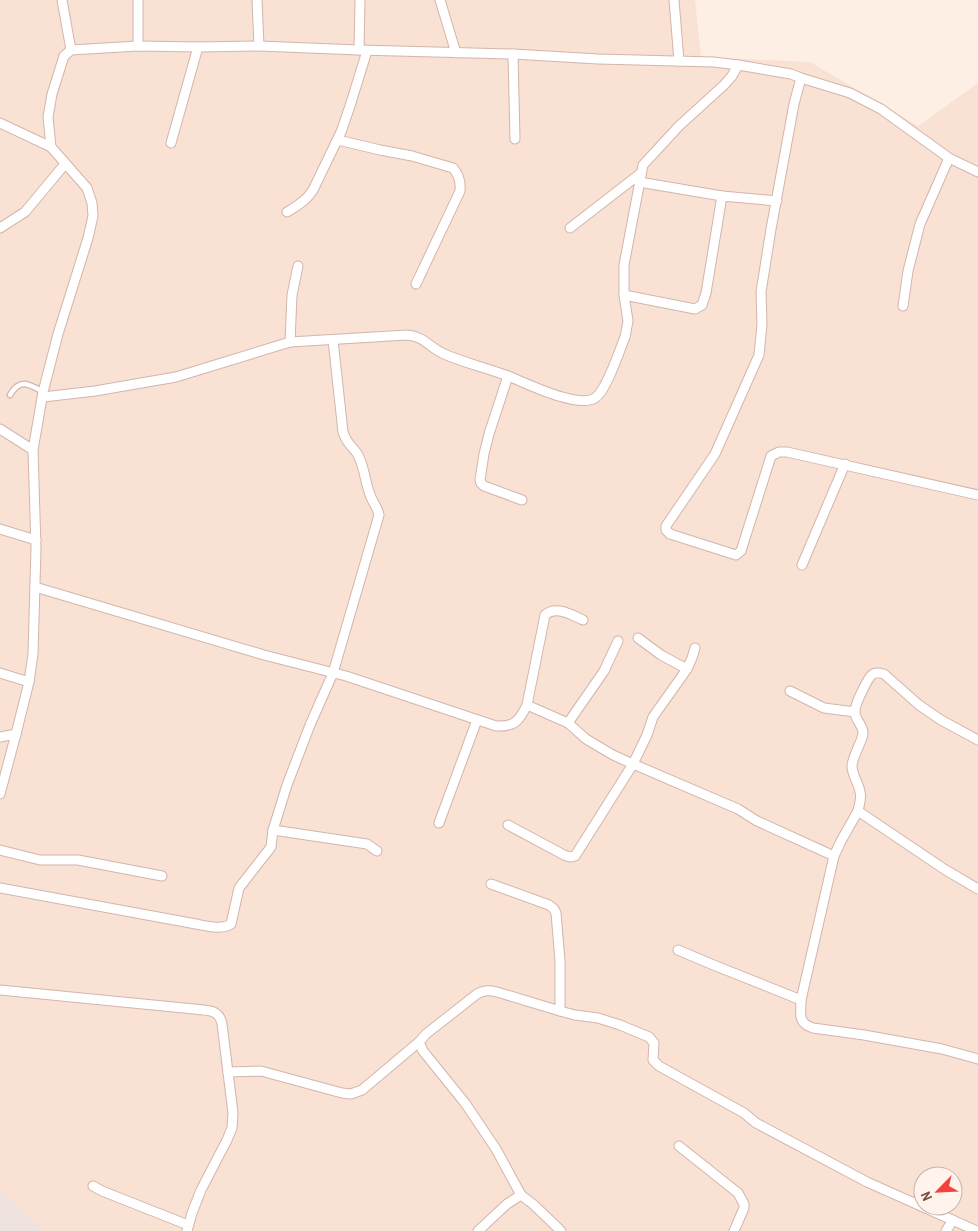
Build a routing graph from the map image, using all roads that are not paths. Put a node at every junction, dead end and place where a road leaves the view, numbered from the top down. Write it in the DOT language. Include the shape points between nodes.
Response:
graph roads {
  1 [pos="62,0"];
  2 [pos="138,0"];
  3 [pos="257,0"];
  4 [pos="360,0"];
  5 [pos="440,0"];
  6 [pos="674,0"];
  7 [pos="138,46"];
  8 [pos="259,46"];
  9 [pos="198,47"];
  10 [pos="71,50"];
  11 [pos="363,50"];
  12 [pos="456,53"];
  13 [pos="513,54"];
  14 [pos="679,61"];
  15 [pos="738,65"];
  16 [pos="801,78"];
  17 [pos="0,123"];
  18 [pos="515,139"];
  19 [pos="338,140"];
  20 [pos="171,143"];
  21 [pos="51,147"];
  22 [pos="949,158"];
  23 [pos="65,164"];
  24 [pos="978,172"];
  25 [pos="641,173"];
  26 [pos="639,182"];
  27 [pos="722,196"];
  28 [pos="777,201"];
  29 [pos="287,212"];
  30 [pos="0,228"];
  31 [pos="570,228"];
  32 [pos="298,266"];
  33 [pos="416,284"];
  34 [pos="624,295"];
  35 [pos="903,306"];
  36 [pos="333,340"];
  37 [pos="290,342"];
  38 [pos="508,376"];
  39 [pos="43,394"];
  40 [pos="10,395"];
  41 [pos="0,429"];
  42 [pos="33,450"];
  43 [pos="845,464"];
  44 [pos="978,494"];
  45 [pos="522,500"];
  46 [pos="0,529"];
  47 [pos="36,540"];
  48 [pos="802,565"];
  49 [pos="35,588"];
  50 [pos="583,620"];
  51 [pos="638,638"];
  52 [pos="618,640"];
  53 [pos="695,648"];
  54 [pos="687,670"];
  55 [pos="0,673"];
  56 [pos="333,673"];
  57 [pos="29,682"];
  58 [pos="790,691"];
  59 [pos="527,705"];
  60 [pos="854,712"];
  61 [pos="477,720"];
  62 [pos="568,723"];
  63 [pos="16,734"];
  64 [pos="0,737"];
  65 [pos="978,740"];
  66 [pos="633,764"];
  67 [pos="0,794"];
  68 [pos="858,811"];
  69 [pos="438,823"];
  70 [pos="508,825"];
  71 [pos="273,830"];
  72 [pos="0,850"];
  73 [pos="377,851"];
  74 [pos="834,856"];
  75 [pos="162,876"];
  76 [pos="491,884"];
  77 [pos="0,888"];
  78 [pos="978,889"];
  79 [pos="678,950"];
  80 [pos="0,990"];
  81 [pos="801,1000"];
  82 [pos="560,1011"];
  83 [pos="419,1042"];
  84 [pos="978,1059"];
  85 [pos="228,1072"];
  86 [pos="680,1146"];
  87 [pos="93,1186"];
  88 [pos="521,1196"];
  89 [pos="953,1220"];
  90 [pos="187,1228"];
  91 [pos="478,1231"];
  92 [pos="561,1231"];
  93 [pos="734,1231"];
  94 [pos="946,1231"];
  95 [pos="977,1231"];
  1 -- 10 [label="street"];
  2 -- 7 [label="street"];
  3 -- 8 [label="street"];
  4 -- 11 [label="street"];
  5 -- 12 [label="street"];
  6 -- 14 [label="street"];
  7 -- 9 [label="street"];
  7 -- 10 [label="street"];
  8 -- 9 [label="street"];
  8 -- 11 [label="street"];
  9 -- 20 [label="street"];
  10 -- 21 [label="street" via="64,56 52,94 48,117"];
  11 -- 12 [label="street"];
  11 -- 19 [label="street"];
  12 -- 13 [label="street"];
  13 -- 14 [label="street"];
  13 -- 18 [label="street"];
  14 -- 15 [label="street"];
  15 -- 16 [label="street"];
  15 -- 25 [label="street" via="724,85 646,161"];
  16 -- 22 [label="street" via="864,99"];
  16 -- 28 [label="street"];
  17 -- 21 [label="street"];
  19 -- 29 [label="street" via="310,196"];
  19 -- 33 [label="street" via="412,156 457,172 460,191"];
  21 -- 23 [label="street"];
  22 -- 24 [label="street"];
  22 -- 35 [label="street" via="920,224"];
  23 -- 30 [label="street" via="25,212"];
  23 -- 39 [label="street" via="87,188 93,216"];
  25 -- 26 [label="street"];
  25 -- 31 [label="street"];
  26 -- 27 [label="street"];
  26 -- 34 [label="street" via="624,265"];
  27 -- 28 [label="street"];
  27 -- 34 [label="street" via="702,305 695,309"];
  28 -- 43 [label="street" via="761,292 759,355 715,454 666,530 736,555 741,551 771,456 787,452"];
  32 -- 37 [label="street" via="292,295"];
  34 -- 38 [label="street" via="628,321 625,337 607,382 596,398 562,397"];
  36 -- 37 [label="street"];
  36 -- 38 [label="street" via="413,335 445,354"];
  36 -- 56 [label="street" via="343,432 360,458 379,515"];
  37 -- 39 [label="street" via="176,378 95,391"];
  38 -- 45 [label="street" via="489,434 480,480 484,486"];
  39 -- 40 [label="lane" via="29,384 22,384 14,387"];
  39 -- 42 [label="street"];
  41 -- 42 [label="street"];
  42 -- 47 [label="street"];
  43 -- 44 [label="street"];
  43 -- 48 [label="street"];
  46 -- 47 [label="street"];
  47 -- 49 [label="street"];
  49 -- 56 [label="street"];
  49 -- 57 [label="street"];
  50 -- 59 [label="street" via="559,611 545,615"];
  51 -- 54 [label="street"];
  52 -- 62 [label="street" via="604,671"];
  53 -- 54 [label="street"];
  54 -- 66 [label="street" via="653,717"];
  55 -- 57 [label="street"];
  56 -- 61 [label="street"];
  56 -- 71 [label="street" via="287,785"];
  57 -- 63 [label="street"];
  58 -- 60 [label="street" via="824,708"];
  59 -- 61 [label="street" via="518,720 509,726"];
  59 -- 62 [label="street"];
  60 -- 65 [label="street" via="869,677 882,673 919,705"];
  60 -- 68 [label="street" via="863,732 852,763 860,791"];
  61 -- 69 [label="street"];
  62 -- 66 [label="street" via="586,739"];
  63 -- 64 [label="street"];
  63 -- 67 [label="street"];
  66 -- 70 [label="street" via="575,856 564,855"];
  66 -- 74 [label="street" via="738,809"];
  68 -- 74 [label="street"];
  68 -- 78 [label="street"];
  71 -- 73 [label="street" via="367,844"];
  71 -- 77 [label="street" via="272,847 239,888 232,922 227,927"];
  72 -- 75 [label="street" via="40,860 78,860"];
  74 -- 81 [label="street"];
  76 -- 82 [label="street" via="554,909 560,961"];
  79 -- 81 [label="street"];
  80 -- 85 [label="street" via="213,1011 221,1018"];
  81 -- 84 [label="street" via="800,1016 807,1026 942,1049"];
  82 -- 83 [label="street" via="485,990"];
  82 -- 89 [label="street" via="598,1018 649,1037 654,1043 653,1060 659,1066 744,1113 756,1123 867,1182"];
  83 -- 85 [label="street" via="362,1090 351,1094 261,1071"];
  83 -- 88 [label="street" via="496,1149"];
  85 -- 90 [label="street" via="232,1128 201,1190"];
  86 -- 93 [label="street" via="738,1193 744,1208"];
  87 -- 90 [label="street"];
  88 -- 91 [label="street" via="507,1204"];
  88 -- 92 [label="street" via="534,1204"];
  89 -- 94 [label="street"];
  89 -- 95 [label="street"];
}
